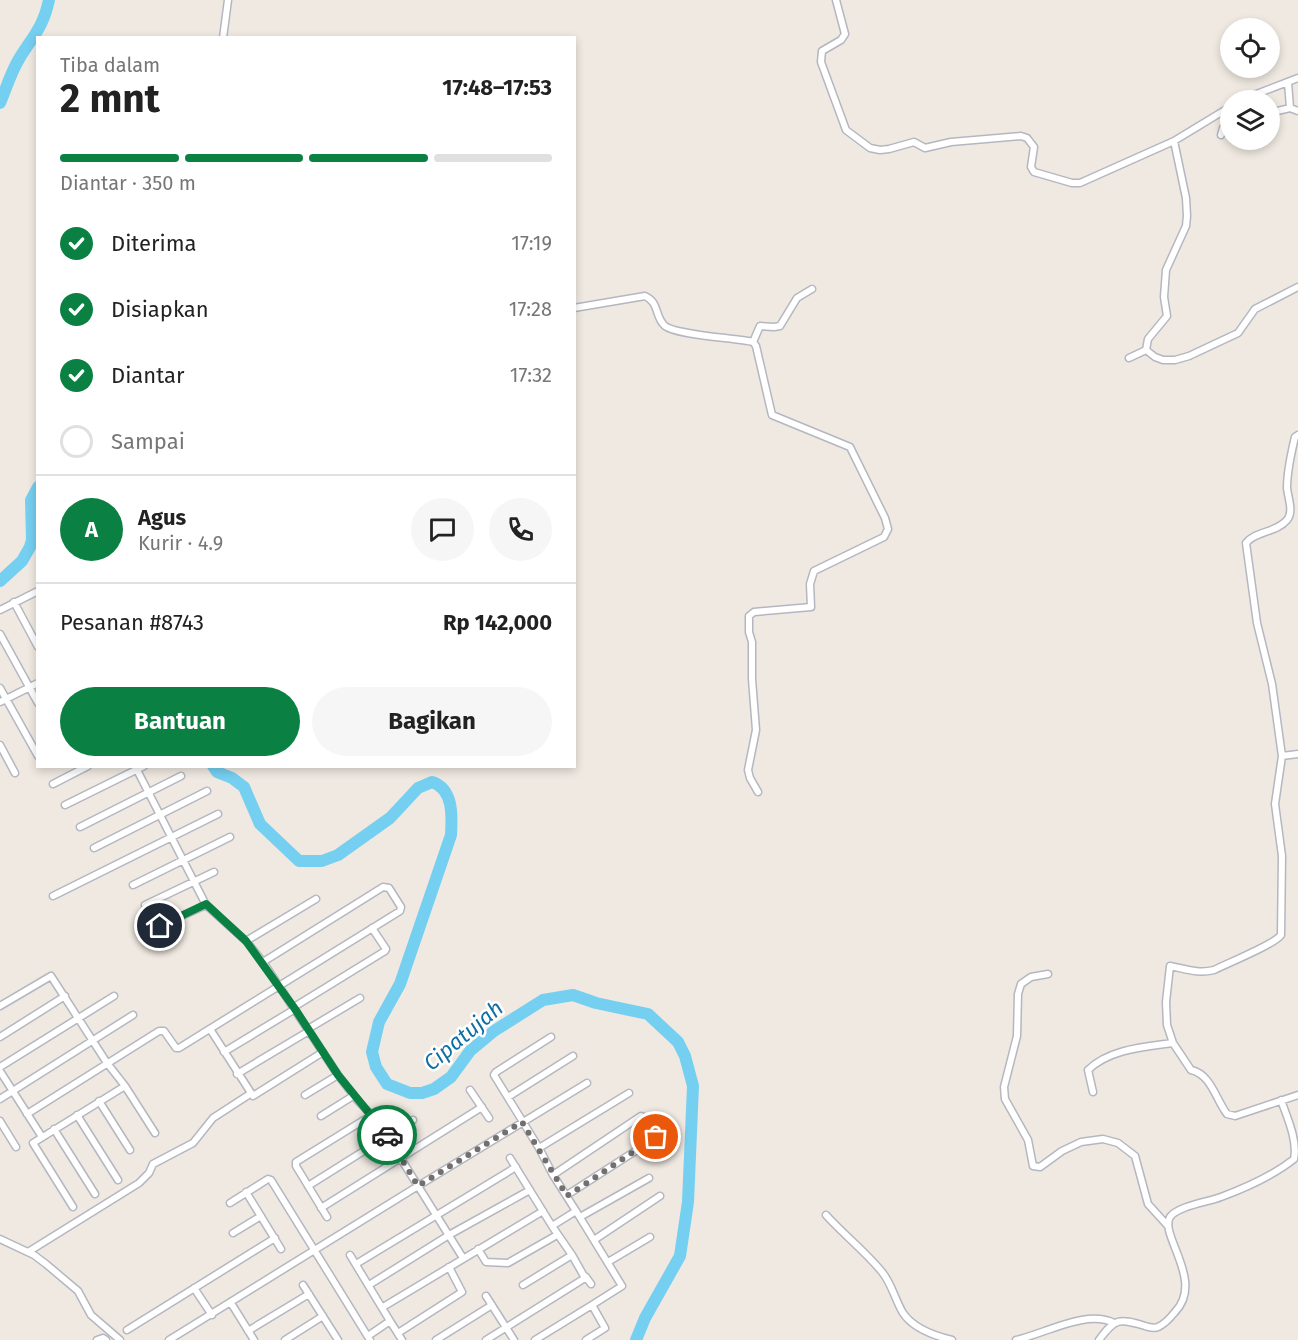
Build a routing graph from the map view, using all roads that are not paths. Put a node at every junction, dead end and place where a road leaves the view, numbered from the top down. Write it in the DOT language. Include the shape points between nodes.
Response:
graph roads {
  1 [pos="228,0"];
  2 [pos="837,0"];
  3 [pos="223,36"];
  4 [pos="1298,78"];
  5 [pos="1288,82"];
  6 [pos="1268,90"];
  7 [pos="1290,108"];
  8 [pos="1280,110"];
  9 [pos="1298,111"];
  10 [pos="1220,113"];
  11 [pos="1174,141"];
  12 [pos="1298,287"];
  13 [pos="812,289"];
  14 [pos="576,308"];
  15 [pos="753,342"];
  16 [pos="1146,350"];
  17 [pos="1129,358"];
  18 [pos="1298,435"];
  19 [pos="36,592"];
  20 [pos="14,602"];
  21 [pos="0,610"];
  22 [pos="0,634"];
  23 [pos="36,643"];
  24 [pos="36,684"];
  25 [pos="29,687"];
  26 [pos="0,688"];
  27 [pos="36,699"];
  28 [pos="3,700"];
  29 [pos="0,745"];
  30 [pos="36,753"];
  31 [pos="1298,754"];
  32 [pos="1282,756"];
  33 [pos="84,768"];
  34 [pos="138,768"];
  35 [pos="15,772"];
  36 [pos="182,776"];
  37 [pos="53,784"];
  38 [pos="207,791"];
  39 [pos="758,792"];
  40 [pos="149,793"];
  41 [pos="65,805"];
  42 [pos="218,814"];
  43 [pos="160,815"];
  44 [pos="80,827"];
  45 [pos="172,837"];
  46 [pos="230,837"];
  47 [pos="94,848"];
  48 [pos="183,860"];
  49 [pos="214,872"];
  50 [pos="194,881"];
  51 [pos="133,885"];
  52 [pos="53,896"];
  53 [pos="316,899"];
  54 [pos="206,904"];
  55 [pos="145,905"];
  56 [pos="160,926"];
  57 [pos="372,928"];
  58 [pos="246,941"];
  59 [pos="263,962"];
  60 [pos="1048,974"];
  61 [pos="279,986"];
  62 [pos="65,996"];
  63 [pos="114,996"];
  64 [pos="360,998"];
  65 [pos="0,1006"];
  66 [pos="294,1008"];
  67 [pos="133,1015"];
  68 [pos="79,1018"];
  69 [pos="210,1029"];
  70 [pos="309,1030"];
  71 [pos="0,1037"];
  72 [pos="551,1037"];
  73 [pos="93,1041"];
  74 [pos="1173,1043"];
  75 [pos="224,1052"];
  76 [pos="323,1052"];
  77 [pos="573,1056"];
  78 [pos="107,1064"];
  79 [pos="0,1069"];
  80 [pos="237,1074"];
  81 [pos="338,1075"];
  82 [pos="587,1083"];
  83 [pos="125,1086"];
  84 [pos="470,1090"];
  85 [pos="13,1091"];
  86 [pos="1093,1092"];
  87 [pos="629,1093"];
  88 [pos="250,1094"];
  89 [pos="305,1095"];
  90 [pos="1298,1095"];
  91 [pos="353,1096"];
  92 [pos="508,1097"];
  93 [pos="0,1099"];
  94 [pos="1281,1100"];
  95 [pos="99,1101"];
  96 [pos="482,1107"];
  97 [pos="27,1114"];
  98 [pos="77,1115"];
  99 [pos="372,1115"];
  100 [pos="321,1116"];
  101 [pos="489,1118"];
  102 [pos="413,1120"];
  103 [pos="0,1121"];
  104 [pos="522,1122"];
  105 [pos="54,1129"];
  106 [pos="155,1133"];
  107 [pos="387,1136"];
  108 [pos="42,1137"];
  109 [pos="16,1147"];
  110 [pos="539,1148"];
  111 [pos="130,1150"];
  112 [pos="510,1158"];
  113 [pos="402,1159"];
  114 [pos="516,1167"];
  115 [pos="553,1175"];
  116 [pos="649,1178"];
  117 [pos="118,1180"];
  118 [pos="308,1186"];
  119 [pos="418,1186"];
  120 [pos="530,1190"];
  121 [pos="246,1192"];
  122 [pos="95,1194"];
  123 [pos="567,1196"];
  124 [pos="660,1197"];
  125 [pos="230,1203"];
  126 [pos="73,1207"];
  127 [pos="321,1208"];
  128 [pos="543,1211"];
  129 [pos="436,1214"];
  130 [pos="578,1214"];
  131 [pos="826,1215"];
  132 [pos="261,1216"];
  133 [pos="327,1217"];
  134 [pos="552,1226"];
  135 [pos="1168,1226"];
  136 [pos="233,1233"];
  137 [pos="449,1235"];
  138 [pos="557,1235"];
  139 [pos="650,1237"];
  140 [pos="275,1238"];
  141 [pos="0,1239"];
  142 [pos="594,1240"];
  143 [pos="281,1249"];
  144 [pos="478,1249"];
  145 [pos="314,1250"];
  146 [pos="28,1252"];
  147 [pos="350,1255"];
  148 [pos="572,1255"];
  149 [pos="463,1258"];
  150 [pos="608,1262"];
  151 [pos="356,1264"];
  152 [pos="449,1267"];
  153 [pos="586,1277"];
  154 [pos="591,1284"];
  155 [pos="303,1285"];
  156 [pos="369,1285"];
  157 [pos="523,1286"];
  158 [pos="194,1288"];
  159 [pos="309,1294"];
  160 [pos="486,1296"];
  161 [pos="231,1303"];
  162 [pos="492,1305"];
  163 [pos="592,1305"];
  164 [pos="383,1307"];
  165 [pos="212,1315"];
  166 [pos="323,1316"];
  167 [pos="390,1321"];
  168 [pos="1113,1323"];
  169 [pos="506,1328"];
  170 [pos="127,1330"];
  171 [pos="249,1331"];
  172 [pos="398,1333"];
  173 [pos="369,1338"];
  174 [pos="98,1340"];
  175 [pos="106,1340"];
  176 [pos="120,1340"];
  177 [pos="169,1340"];
  178 [pos="254,1340"];
  179 [pos="285,1340"];
  180 [pos="337,1340"];
  181 [pos="402,1340"];
  182 [pos="436,1340"];
  183 [pos="486,1340"];
  184 [pos="514,1340"];
  185 [pos="535,1340"];
  186 [pos="586,1340"];
  187 [pos="952,1340"];
  188 [pos="1016,1340"];
  189 [pos="1099,1340"];
  1 -- 3 [label="street"];
  2 -- 11 [label="street" via="845,34 820,55 846,130 870,148 889,149 909,142 925,148 951,142 1025,137 1034,148 1033,171 1077,183"];
  4 -- 5 [label="street"];
  5 -- 6 [label="street"];
  5 -- 7 [label="street"];
  7 -- 8 [label="street"];
  7 -- 9 [label="street"];
  10 -- 11 [label="street"];
  11 -- 16 [label="street" via="1187,222 1166,270 1166,319 1149,337"];
  12 -- 16 [label="street" via="1255,309 1238,333 1189,356 1163,360"];
  13 -- 15 [label="street" via="797,298 780,326 760,326"];
  14 -- 15 [label="street" via="645,296 653,300 663,324 676,332"];
  15 -- 39 [label="street" via="772,415 850,447 888,529 885,537 814,571 810,584 812,607 754,612 749,616 756,730 748,770"];
  16 -- 17 [label="street"];
  18 -- 32 [label="street" via="1289,460 1287,490 1291,513 1276,529 1246,543"];
  19 -- 20 [label="street"];
  20 -- 21 [label="street"];
  20 -- 23 [label="street"];
  22 -- 25 [label="street"];
  24 -- 25 [label="street"];
  25 -- 27 [label="street"];
  25 -- 28 [label="street"];
  26 -- 28 [label="street"];
  28 -- 30 [label="street"];
  29 -- 35 [label="street"];
  31 -- 32 [label="street"];
  32 -- 74 [label="street" via="1275,804 1282,856 1281,935 1214,970 1191,971 1170,966 1166,1002"];
  33 -- 37 [label="street"];
  34 -- 40 [label="street"];
  34 -- 41 [label="street"];
  36 -- 40 [label="street"];
  38 -- 43 [label="street"];
  40 -- 43 [label="street"];
  40 -- 44 [label="street"];
  42 -- 45 [label="street"];
  43 -- 45 [label="street"];
  43 -- 47 [label="street"];
  45 -- 48 [label="street"];
  45 -- 52 [label="street"];
  46 -- 48 [label="street"];
  48 -- 50 [label="street"];
  48 -- 51 [label="street"];
  49 -- 50 [label="street"];
  50 -- 54 [label="street"];
  50 -- 55 [label="street"];
  53 -- 58 [label="street"];
  54 -- 56 [label="street"];
  54 -- 58 [label="street"];
  57 -- 59 [label="street" via="401,909 387,887"];
  57 -- 61 [label="street"];
  57 -- 66 [label="street" via="385,951"];
  58 -- 59 [label="street"];
  59 -- 61 [label="street"];
  60 -- 135 [label="street" via="1031,977 1021,984 1017,1036 1004,1087 1007,1104 1028,1140 1033,1166 1043,1166 1081,1142 1103,1139 1118,1143 1136,1156 1148,1204"];
  61 -- 66 [label="street"];
  61 -- 69 [label="street"];
  62 -- 65 [label="street" via="50,975"];
  62 -- 68 [label="street"];
  62 -- 71 [label="street"];
  63 -- 68 [label="street"];
  64 -- 70 [label="street"];
  66 -- 70 [label="street"];
  66 -- 75 [label="street"];
  67 -- 73 [label="street"];
  68 -- 73 [label="street"];
  68 -- 79 [label="street"];
  69 -- 75 [label="street"];
  69 -- 78 [label="street" via="178,1049 165,1031 159,1031"];
  70 -- 76 [label="street"];
  70 -- 80 [label="street"];
  72 -- 92 [label="street" via="495,1073"];
  73 -- 78 [label="street"];
  73 -- 85 [label="street"];
  74 -- 86 [label="street" via="1129,1050 1095,1063 1088,1070"];
  74 -- 94 [label="street" via="1191,1070 1207,1080 1229,1115"];
  75 -- 80 [label="street"];
  76 -- 81 [label="street"];
  76 -- 88 [label="street"];
  77 -- 92 [label="street"];
  78 -- 83 [label="street"];
  78 -- 97 [label="street"];
  79 -- 85 [label="street"];
  80 -- 88 [label="street"];
  81 -- 89 [label="street"];
  81 -- 91 [label="street"];
  82 -- 104 [label="street"];
  83 -- 95 [label="street"];
  83 -- 106 [label="street"];
  84 -- 96 [label="street"];
  85 -- 93 [label="street"];
  85 -- 97 [label="street"];
  87 -- 110 [label="street"];
  88 -- 146 [label="street" via="213,1118 193,1143 153,1164 139,1184"];
  90 -- 94 [label="street"];
  91 -- 99 [label="street"];
  91 -- 100 [label="street"];
  92 -- 104 [label="street"];
  94 -- 135 [label="street" via="1297,1143 1294,1159 1246,1187 1176,1212"];
  95 -- 98 [label="street"];
  95 -- 111 [label="street"];
  96 -- 101 [label="street"];
  96 -- 113 [label="street"];
  97 -- 108 [label="street"];
  98 -- 105 [label="street"];
  98 -- 117 [label="street"];
  99 -- 107 [label="street"];
  99 -- 118 [label="street" via="296,1161"];
  102 -- 107 [label="street"];
  103 -- 109 [label="street"];
  104 -- 110 [label="street"];
  104 -- 119 [label="street"];
  105 -- 108 [label="street"];
  105 -- 122 [label="street"];
  107 -- 113 [label="street"];
  107 -- 118 [label="street"];
  108 -- 126 [label="street" via="33,1145"];
  110 -- 115 [label="street"];
  112 -- 114 [label="street"];
  113 -- 119 [label="street"];
  113 -- 127 [label="street"];
  114 -- 120 [label="street"];
  114 -- 129 [label="street"];
  115 -- 123 [label="street"];
  115 -- 123 [label="street" via="644,1117 655,1138"];
  116 -- 130 [label="street"];
  118 -- 127 [label="street"];
  119 -- 129 [label="street"];
  119 -- 145 [label="street"];
  120 -- 128 [label="street"];
  120 -- 137 [label="street"];
  121 -- 125 [label="street"];
  121 -- 132 [label="street"];
  121 -- 145 [label="street" via="271,1180"];
  123 -- 130 [label="street"];
  124 -- 142 [label="street"];
  127 -- 133 [label="street"];
  128 -- 134 [label="street"];
  128 -- 144 [label="street"];
  129 -- 137 [label="street"];
  129 -- 151 [label="street"];
  130 -- 134 [label="street"];
  130 -- 142 [label="street"];
  131 -- 187 [label="street" via="882,1272 907,1317 926,1331"];
  132 -- 136 [label="street"];
  132 -- 140 [label="street"];
  134 -- 138 [label="street"];
  135 -- 168 [label="street" via="1185,1283 1182,1304 1156,1328 1125,1320"];
  137 -- 149 [label="street"];
  137 -- 156 [label="street"];
  138 -- 144 [label="street" via="508,1263 486,1262"];
  138 -- 148 [label="street"];
  139 -- 150 [label="street"];
  140 -- 143 [label="street"];
  140 -- 158 [label="street"];
  141 -- 146 [label="street"];
  142 -- 150 [label="street"];
  144 -- 149 [label="street"];
  145 -- 161 [label="street"];
  145 -- 173 [label="street"];
  146 -- 176 [label="street" via="78,1291 91,1315"];
  147 -- 151 [label="street"];
  148 -- 153 [label="street"];
  148 -- 157 [label="street"];
  149 -- 152 [label="street"];
  150 -- 163 [label="street" via="622,1287"];
  151 -- 156 [label="street"];
  152 -- 164 [label="street"];
  152 -- 172 [label="street" via="462,1292"];
  153 -- 154 [label="street"];
  153 -- 169 [label="street"];
  155 -- 159 [label="street"];
  156 -- 164 [label="street"];
  158 -- 165 [label="street"];
  158 -- 170 [label="street"];
  159 -- 166 [label="street"];
  159 -- 171 [label="street"];
  160 -- 162 [label="street"];
  161 -- 165 [label="street"];
  161 -- 171 [label="street"];
  162 -- 169 [label="street"];
  162 -- 182 [label="street"];
  163 -- 185 [label="street"];
  163 -- 186 [label="street" via="605,1328"];
  164 -- 167 [label="street"];
  165 -- 177 [label="street"];
  166 -- 179 [label="street"];
  166 -- 180 [label="street"];
  167 -- 172 [label="street"];
  167 -- 173 [label="street"];
  168 -- 188 [label="street" via="1102,1318 1087,1320"];
  168 -- 189 [label="street"];
  169 -- 183 [label="street"];
  169 -- 184 [label="street"];
  171 -- 178 [label="street"];
  172 -- 181 [label="street"];
  174 -- 175 [label="street"];
}
